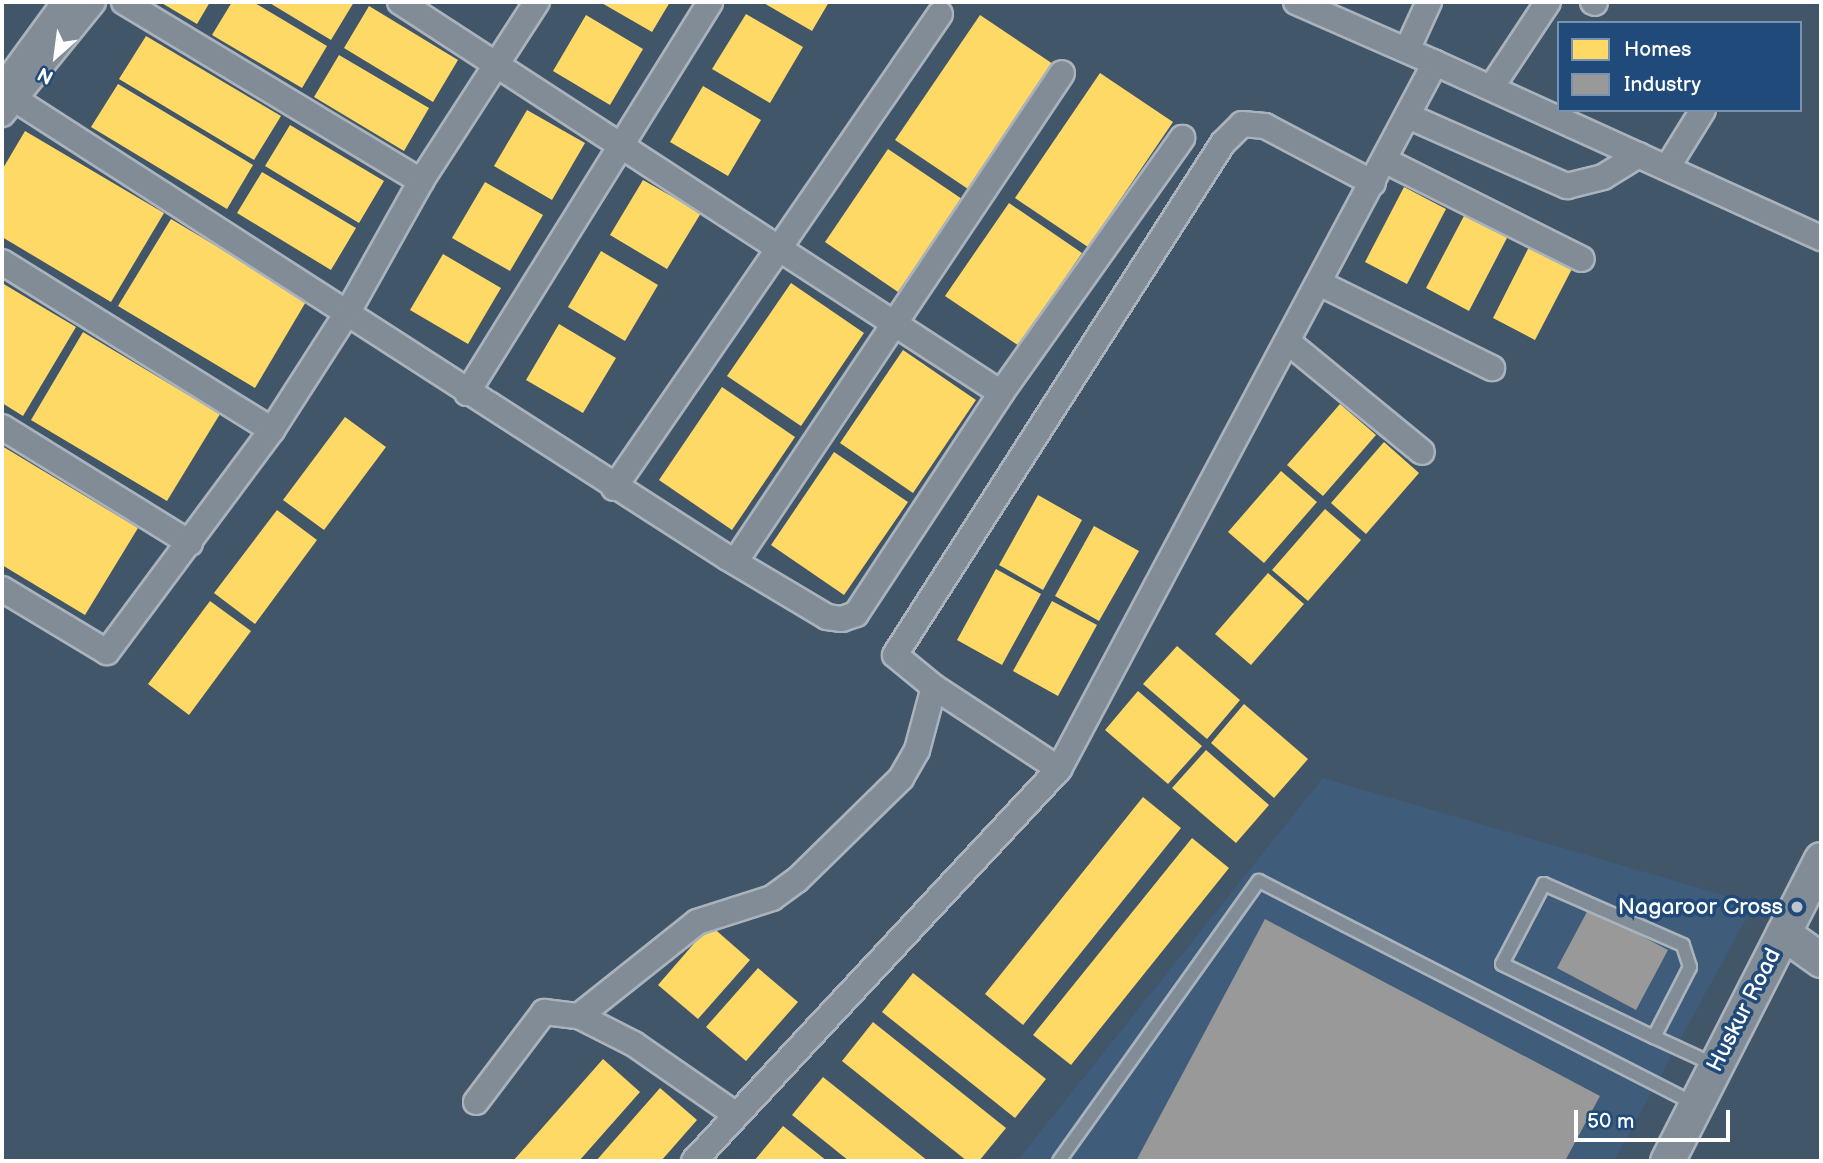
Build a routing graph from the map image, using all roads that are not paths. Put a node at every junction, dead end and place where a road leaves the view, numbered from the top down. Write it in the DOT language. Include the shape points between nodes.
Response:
graph roads {
  1 [pos="65,2"];
  2 [pos="93,2"];
  3 [pos="124,2"];
  4 [pos="400,2"];
  5 [pos="537,2"];
  6 [pos="710,2"];
  7 [pos="1296,2"];
  8 [pos="1429,2"];
  9 [pos="1548,2"];
  10 [pos="940,14"];
  11 [pos="1407,50"];
  12 [pos="498,62"];
  13 [pos="1436,63"];
  14 [pos="1062,73"];
  15 [pos="1491,88"];
  16 [pos="6,100"];
  17 [pos="1557,110"];
  18 [pos="1563,112"];
  19 [pos="1702,112"];
  20 [pos="1408,116"];
  21 [pos="1584,119"];
  22 [pos="1182,138"];
  23 [pos="621,142"];
  24 [pos="1639,155"];
  25 [pos="1384,160"];
  26 [pos="1667,168"];
  27 [pos="421,181"];
  28 [pos="1373,183"];
  29 [pos="1821,239"];
  30 [pos="782,247"];
  31 [pos="1582,259"];
  32 [pos="2,262"];
  33 [pos="1319,283"];
  34 [pos="349,310"];
  35 [pos="894,324"];
  36 [pos="1288,342"];
  37 [pos="1492,369"];
  38 [pos="467,393"];
  39 [pos="1001,393"];
  40 [pos="2,427"];
  41 [pos="272,430"];
  42 [pos="1422,452"];
  43 [pos="614,488"];
  44 [pos="190,543"];
  45 [pos="735,562"];
  46 [pos="2,589"];
  47 [pos="934,687"];
  48 [pos="1059,769"];
  49 [pos="1821,859"];
  50 [pos="1783,933"];
  51 [pos="1821,960"];
  52 [pos="579,1016"];
  53 [pos="1654,1037"];
  54 [pos="1715,1065"];
  55 [pos="476,1102"];
  56 [pos="1696,1105"];
  57 [pos="734,1114"];
  58 [pos="694,1161"];
  59 [pos="1059,1161"];
  60 [pos="1667,1161"];
  1 -- 16 [label="street"];
  2 -- 16 [label="street"];
  3 -- 27 [label="street"];
  4 -- 12 [label="street"];
  5 -- 12 [label="street"];
  6 -- 23 [label="street"];
  7 -- 11 [label="street"];
  8 -- 11 [label="street"];
  9 -- 15 [label="street"];
  10 -- 30 [label="street"];
  11 -- 13 [label="street"];
  12 -- 23 [label="street"];
  12 -- 27 [label="street"];
  13 -- 15 [label="street"];
  13 -- 20 [label="street"];
  14 -- 35 [label="street"];
  15 -- 17 [label="street"];
  16 -- 34 [label="street"];
  18 -- 21 [label="street"];
  19 -- 26 [label="street"];
  20 -- 24 [label="street" via="1567,186 1603,177"];
  20 -- 25 [label="street"];
  21 -- 24 [label="street"];
  22 -- 39 [label="street"];
  23 -- 30 [label="street"];
  23 -- 38 [label="street"];
  24 -- 26 [label="street"];
  25 -- 28 [label="street"];
  25 -- 31 [label="street"];
  26 -- 29 [label="street"];
  27 -- 34 [label="street"];
  28 -- 33 [label="street"];
  28 -- 47 [label="street" via="1265,126 1242,124 1223,142 895,655"];
  30 -- 35 [label="street"];
  30 -- 43 [label="street"];
  32 -- 41 [label="street"];
  33 -- 36 [label="street"];
  33 -- 37 [label="street"];
  34 -- 38 [label="street"];
  34 -- 41 [label="street"];
  35 -- 39 [label="street"];
  35 -- 45 [label="street"];
  36 -- 42 [label="street"];
  36 -- 48 [label="street"];
  38 -- 43 [label="street"];
  39 -- 45 [label="street" via="856,614 842,619 827,617"];
  40 -- 44 [label="street"];
  41 -- 44 [label="street"];
  43 -- 45 [label="street"];
  44 -- 46 [label="street" via="107,652"];
  47 -- 48 [label="street"];
  47 -- 52 [label="street" via="916,750 901,778 797,880 765,901 698,922"];
  48 -- 57 [label="street"];
  49 -- 50 [label="street, Huskur Road"];
  50 -- 51 [label="street"];
  50 -- 54 [label="street, Huskur Road"];
  52 -- 55 [label="street" via="544,1012"];
  52 -- 57 [label="street" via="634,1044"];
  53 -- 53 [label="lane" via="1502,964 1544,884 1683,945 1690,967"];
  53 -- 54 [label="lane"];
  54 -- 56 [label="street, Huskur Road"];
  56 -- 59 [label="lane" via="1259,881"];
  56 -- 60 [label="street, Huskur Road"];
  57 -- 58 [label="street"];
}
